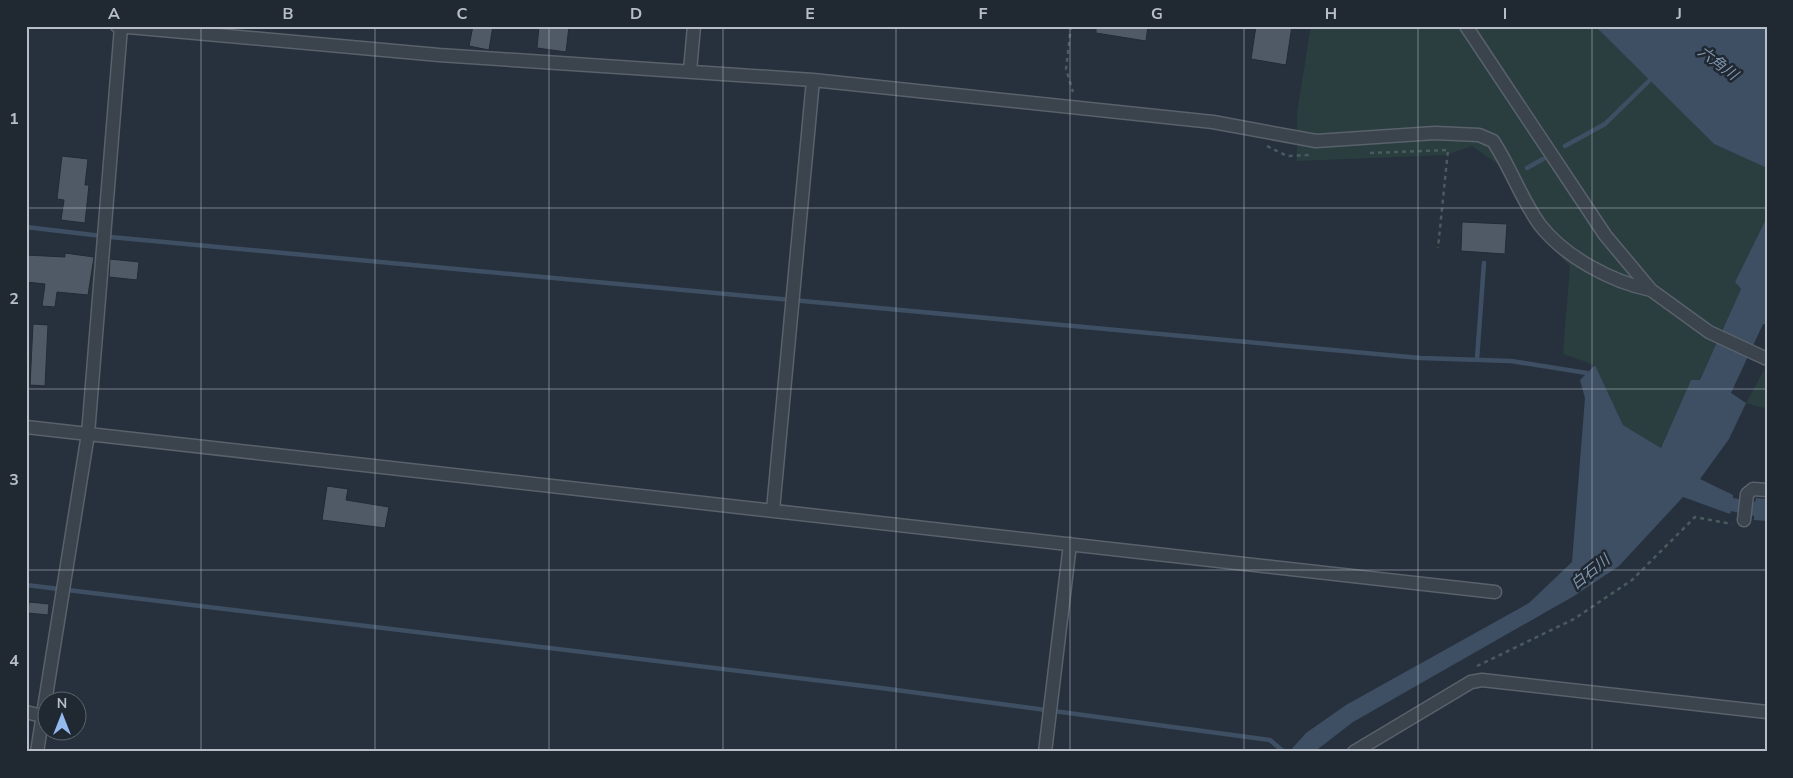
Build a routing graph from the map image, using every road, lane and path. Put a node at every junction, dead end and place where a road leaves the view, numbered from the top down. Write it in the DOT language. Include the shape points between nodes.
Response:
graph roads {
  1 [pos="694,26"];
  2 [pos="1071,26"];
  3 [pos="1466,26"];
  4 [pos="119,27"];
  5 [pos="690,71"];
  6 [pos="813,80"];
  7 [pos="1073,92"];
  8 [pos="1260,132"];
  9 [pos="1362,153"];
  10 [pos="1315,155"];
  11 [pos="1438,248"];
  12 [pos="1651,290"];
  13 [pos="1766,359"];
  14 [pos="26,426"];
  15 [pos="88,434"];
  16 [pos="1767,490"];
  17 [pos="773,510"];
  18 [pos="1744,520"];
  19 [pos="1070,544"];
  20 [pos="1495,592"];
  21 [pos="1471,682"];
  22 [pos="46,690"];
  23 [pos="1767,712"];
  24 [pos="1045,752"];
  25 [pos="1354,752"];
  1 -- 5 [label="street"];
  2 -- 7 [label="path" via="1066,69"];
  3 -- 12 [label="street" via="1605,235"];
  4 -- 5 [label="street" via="439,55"];
  4 -- 15 [label="street"];
  5 -- 6 [label="street"];
  6 -- 8 [label="street" via="1213,122"];
  6 -- 17 [label="street"];
  8 -- 10 [label="path" via="1268,148 1287,156"];
  8 -- 12 [label="street" via="1316,141 1435,132 1480,135 1493,141 1541,226 1576,259 1637,287"];
  9 -- 11 [label="path" via="1448,150"];
  12 -- 13 [label="street" via="1709,332"];
  14 -- 15 [label="street"];
  15 -- 17 [label="street"];
  15 -- 22 [label="street"];
  16 -- 18 [label="street" via="1753,489 1747,494"];
  17 -- 19 [label="street"];
  18 -- 21 [label="path" via="1742,526 1695,518 1632,580 1574,619 1472,668"];
  19 -- 20 [label="street"];
  19 -- 24 [label="street"];
  21 -- 23 [label="street" via="1482,680"];
  21 -- 25 [label="street"];
}
